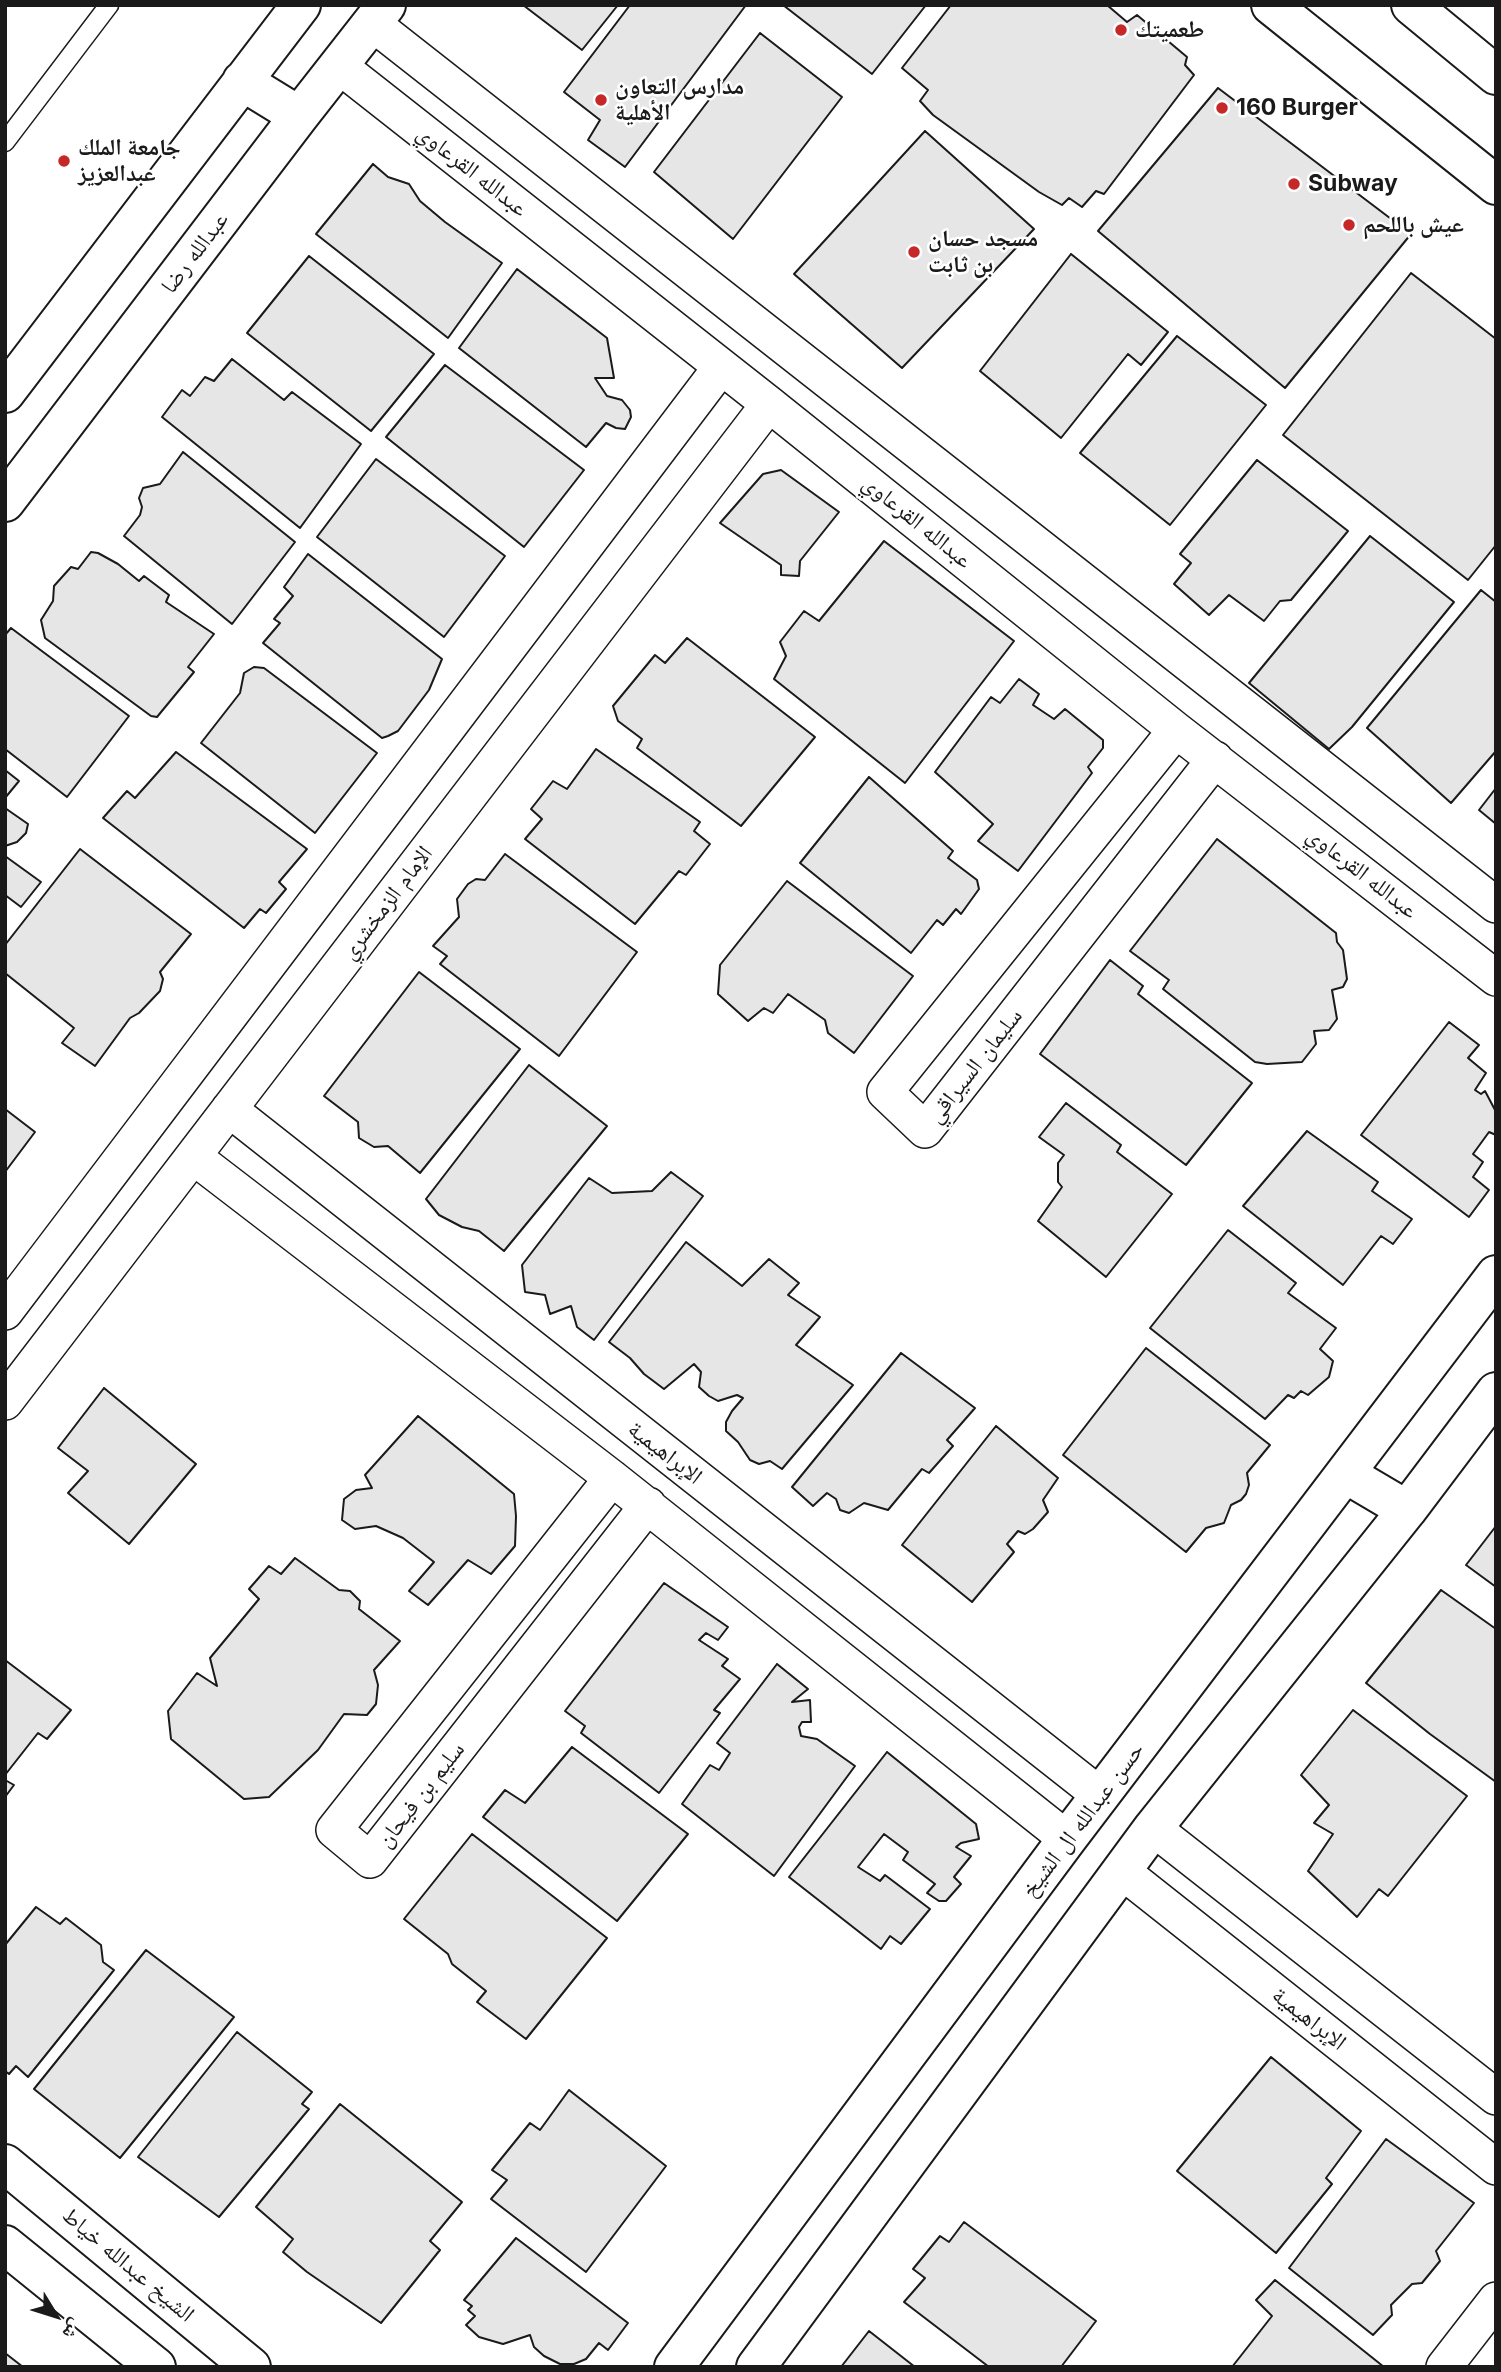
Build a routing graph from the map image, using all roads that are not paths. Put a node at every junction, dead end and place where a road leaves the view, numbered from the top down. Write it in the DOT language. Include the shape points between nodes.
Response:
graph roads {
  1 [pos="108,5"];
  2 [pos="301,5"];
  3 [pos="1271,5"];
  4 [pos="1410,5"];
  5 [pos="379,14"];
  6 [pos="338,65"];
  7 [pos="1496,75"];
  8 [pos="242,81"];
  9 [pos="299,116"];
  10 [pos="5,142"];
  11 [pos="1496,185"];
  12 [pos="721,367"];
  13 [pos="5,393"];
  14 [pos="769,404"];
  15 [pos="5,502"];
  16 [pos="1176,730"];
  17 [pos="1215,759"];
  18 [pos="1496,905"];
  19 [pos="1496,978"];
  20 [pos="229,1109"];
  21 [pos="194,1157"];
  22 [pos="1496,1275"];
  23 [pos="5,1312"];
  24 [pos="1496,1392"];
  25 [pos="5,1402"];
  26 [pos="1346,1474"];
  27 [pos="612,1478"];
  28 [pos="648,1505"];
  29 [pos="1407,1510"];
  30 [pos="1101,1796"];
  31 [pos="1153,1828"];
  32 [pos="1068,1839"];
  33 [pos="1123,1872"];
  34 [pos="1496,2096"];
  35 [pos="5,2164"];
  36 [pos="1496,2166"];
  37 [pos="5,2245"];
  38 [pos="1496,2300"];
  39 [pos="156,2367"];
  40 [pos="251,2367"];
  41 [pos="674,2367"];
  42 [pos="757,2367"];
  43 [pos="1444,2367"];
  1 -- 10 [label="lane"];
  2 -- 8 [label="street"];
  3 -- 11 [label="street"];
  4 -- 7 [label="street"];
  5 -- 6 [label="street, عبدالله رضا"];
  5 -- 18 [label="street"];
  6 -- 9 [label="street, عبدالله رضا"];
  6 -- 12 [label="street, عبدالله القرعاوي"];
  8 -- 9 [label="street"];
  8 -- 13 [label="street"];
  9 -- 15 [label="street, عبدالله رضا"];
  12 -- 14 [label="street, عبدالله القرعاوي"];
  12 -- 23 [label="street"];
  14 -- 16 [label="street, عبدالله القرعاوي"];
  14 -- 20 [label="street, الإمام الزمخشري"];
  16 -- 17 [label="street, عبدالله القرعاوي"];
  16 -- 17 [label="street, سليمان السيراقي" via="885,1092 925,1130"];
  17 -- 19 [label="street, عبدالله القرعاوي"];
  20 -- 21 [label="street, الإمام الزمخشري"];
  20 -- 30 [label="street, الإبراهيمية"];
  21 -- 25 [label="street, الإمام الزمخشري"];
  21 -- 27 [label="street"];
  22 -- 26 [label="street, حسن عبدالله ال الشيخ"];
  24 -- 29 [label="street"];
  26 -- 29 [label="street"];
  26 -- 30 [label="street, حسن عبدالله ال الشيخ"];
  27 -- 28 [label="street"];
  27 -- 28 [label="street, سليم بن فيحان" via="334,1830 370,1860"];
  28 -- 32 [label="street"];
  29 -- 31 [label="street"];
  30 -- 32 [label="street, حسن عبدالله ال الشيخ"];
  31 -- 33 [label="street"];
  31 -- 34 [label="street"];
  32 -- 41 [label="street, حسن عبدالله ال الشيخ"];
  33 -- 36 [label="street, الإبراهيمية"];
  33 -- 42 [label="street"];
  35 -- 40 [label="street, الشيخ عبدالله خياط"];
  37 -- 39 [label="street"];
  38 -- 43 [label="street"];
}
